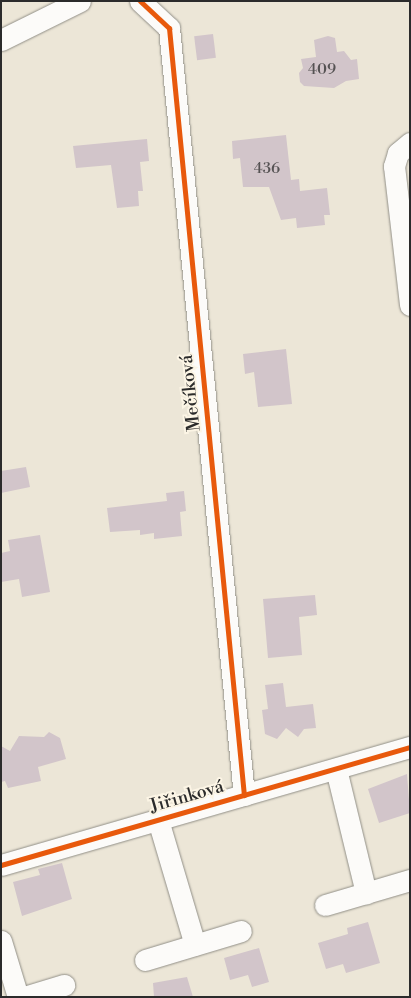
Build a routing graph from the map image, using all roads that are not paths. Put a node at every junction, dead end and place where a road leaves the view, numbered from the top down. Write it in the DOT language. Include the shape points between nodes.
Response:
graph roads {
  1 [pos="80,1"];
  2 [pos="140,1"];
  3 [pos="1,40"];
  4 [pos="410,143"];
  5 [pos="410,305"];
  6 [pos="410,747"];
  7 [pos="336,769"];
  8 [pos="244,794"];
  9 [pos="158,820"];
  10 [pos="1,865"];
  11 [pos="410,880"];
  12 [pos="366,893"];
  13 [pos="325,906"];
  14 [pos="241,931"];
  15 [pos="1,940"];
  16 [pos="195,945"];
  17 [pos="145,960"];
  18 [pos="64,985"];
  19 [pos="18,997"];
  20 [pos="24,997"];
  1 -- 3 [label="street"];
  2 -- 8 [label="street, Mečíková" via="169,28"];
  4 -- 5 [label="street" via="398,153 394,166"];
  6 -- 7 [label="street, Jiřinková"];
  7 -- 8 [label="street, Jiřinková"];
  7 -- 12 [label="street"];
  8 -- 9 [label="street, Jiřinková"];
  9 -- 10 [label="street, Jiřinková"];
  9 -- 16 [label="street, Jiřinková"];
  11 -- 12 [label="street"];
  12 -- 13 [label="street"];
  14 -- 16 [label="street"];
  15 -- 19 [label="street"];
  16 -- 17 [label="street"];
  18 -- 20 [label="street"];
}
